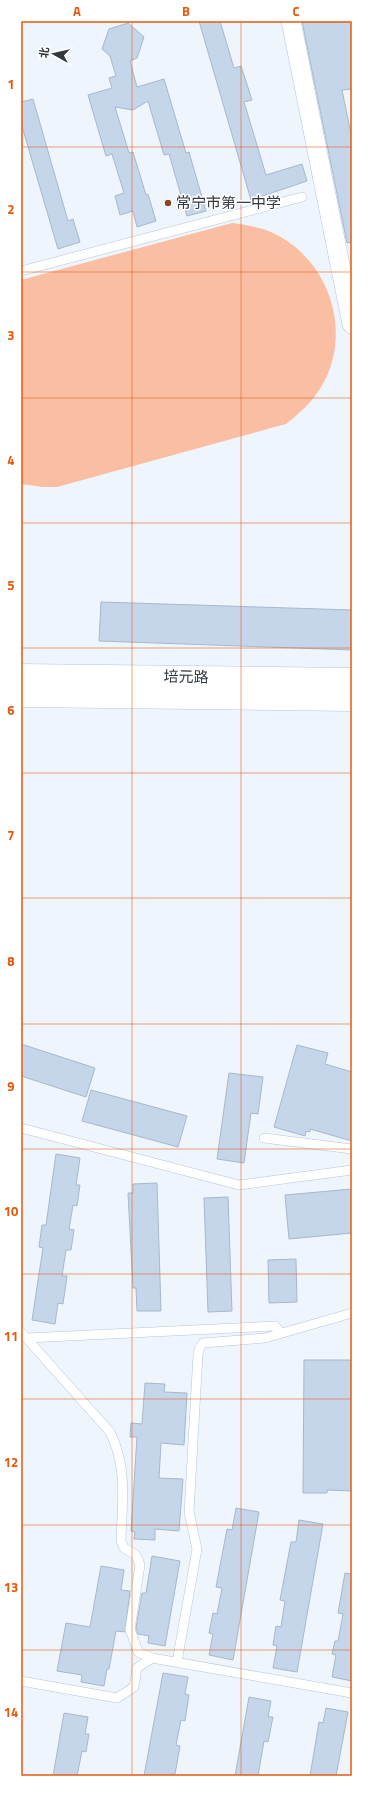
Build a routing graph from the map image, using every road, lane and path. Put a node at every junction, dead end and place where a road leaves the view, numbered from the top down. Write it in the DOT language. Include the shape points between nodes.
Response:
graph roads {
  1 [pos="291,21"];
  2 [pos="302,197"];
  3 [pos="21,271"];
  4 [pos="352,324"];
  5 [pos="21,675"];
  6 [pos="352,679"];
  7 [pos="21,696"];
  8 [pos="352,700"];
  9 [pos="21,1128"];
  10 [pos="264,1138"];
  11 [pos="352,1149"];
  12 [pos="352,1170"];
  13 [pos="352,1313"];
  14 [pos="277,1334"];
  15 [pos="24,1335"];
  16 [pos="152,1658"];
  17 [pos="176,1662"];
  18 [pos="21,1681"];
  19 [pos="352,1693"];
  1 -- 4 [label="street"];
  2 -- 3 [label="lane"];
  5 -- 6 [label="main road, 培元路"];
  7 -- 8 [label="main road, 培元路"];
  9 -- 12 [label="lane" via="239,1185"];
  10 -- 11 [label="lane"];
  13 -- 14 [label="lane"];
  14 -- 15 [label="lane" via="278,1329 275,1326"];
  14 -- 17 [label="lane" via="265,1338 204,1343 200,1347 189,1512 197,1549"];
  15 -- 16 [label="lane" via="110,1432 116,1443 123,1475 121,1541 124,1548 136,1555 140,1565 130,1629 138,1652"];
  16 -- 17 [label="lane"];
  16 -- 18 [label="lane" via="137,1668 134,1687 117,1698"];
  17 -- 19 [label="lane"];
}
